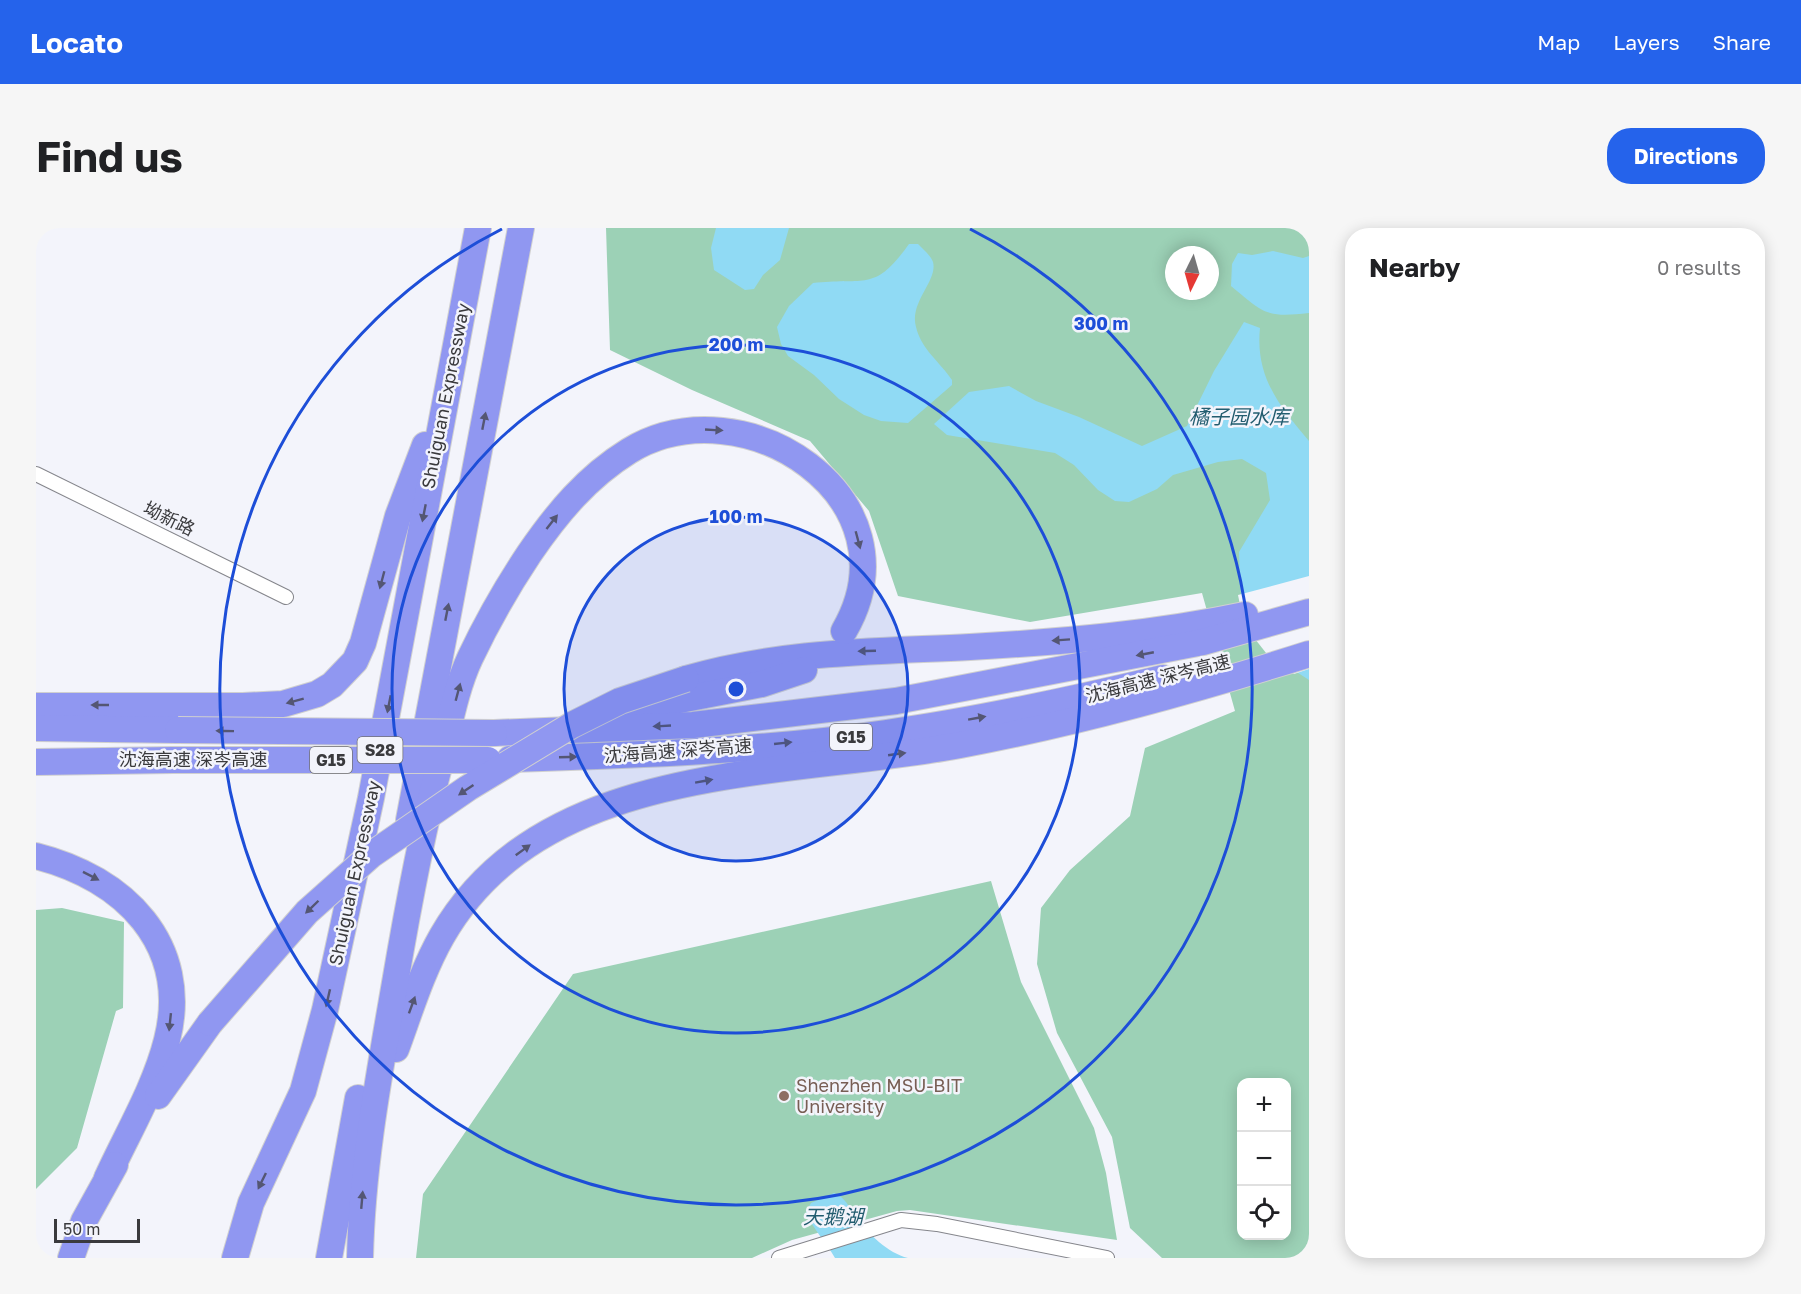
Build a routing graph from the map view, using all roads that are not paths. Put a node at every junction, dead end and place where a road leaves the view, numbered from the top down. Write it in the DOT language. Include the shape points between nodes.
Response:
graph roads {
  1 [pos="478,228"];
  2 [pos="521,228"];
  3 [pos="448,386"];
  4 [pos="36,474"];
  5 [pos="286,597"];
  6 [pos="1309,597"];
  7 [pos="1309,612"];
  8 [pos="844,631"];
  9 [pos="1203,633"];
  10 [pos="1309,638"];
  11 [pos="1309,654"];
  12 [pos="804,670"];
  13 [pos="1209,676"];
  14 [pos="36,706"];
  15 [pos="36,728"];
  16 [pos="500,733"];
  17 [pos="36,762"];
  18 [pos="36,855"];
  19 [pos="372,1120"];
  20 [pos="107,1178"];
  21 [pos="70,1258"];
  22 [pos="235,1258"];
  23 [pos="329,1258"];
  24 [pos="360,1258"];
  25 [pos="779,1258"];
  26 [pos="1107,1258"];
  1 -- 3 [label="highway, Shuiguan Expressway / S28"];
  23 -- 2 [label="highway, S28, one-way"];
  3 -- 14 [label="highway, one-way" via="398,516 363,644 355,661 332,685 300,700 263,706"];
  3 -- 22 [label="highway, Shuiguan Expressway / S28, one-way" via="371,798 325,1010 303,1091 251,1203"];
  4 -- 5 [label="street, 坳新路"];
  6 -- 9 [label="highway" via="1252,613"];
  7 -- 9 [label="highway, 沈海高速 深岑高速 / G15"];
  19 -- 8 [label="highway, one-way" via="419,844 459,684 505,591 549,525 576,493 631,450 653,438 691,429 729,431 782,448 829,483 857,532 861,584"];
  9 -- 16 [label="highway, 沈海高速 深岑高速 / G15, one-way" via="896,701 693,725"];
  9 -- 20 [label="highway, one-way, bridge" via="776,658 686,679 620,701 468,788 371,855 307,912 210,1023 168,1079"];
  10 -- 13 [label="highway, 沈海高速 深岑高速 / G15"];
  11 -- 13 [label="highway"];
  12 -- 16 [label="highway" via="734,690"];
  17 -- 13 [label="highway, 沈海高速 深岑高速 / G15, one-way, bridge" via="488,760 698,752 886,733"];
  19 -- 13 [label="highway, one-way" via="427,967 460,909 481,885 528,845 584,814 618,801 695,783 958,746"];
  16 -- 15 [label="highway, 沈海高速 深岑高速 / G15, one-way, bridge"];
  18 -- 20 [label="highway, one-way" via="70,866 114,889 152,931 166,964 171,1003 166,1042"];
  24 -- 19 [label="highway, one-way" via="360,1218"];
  20 -- 21 [label="highway"];
  25 -- 26 [label="street" via="901,1220"];
}
